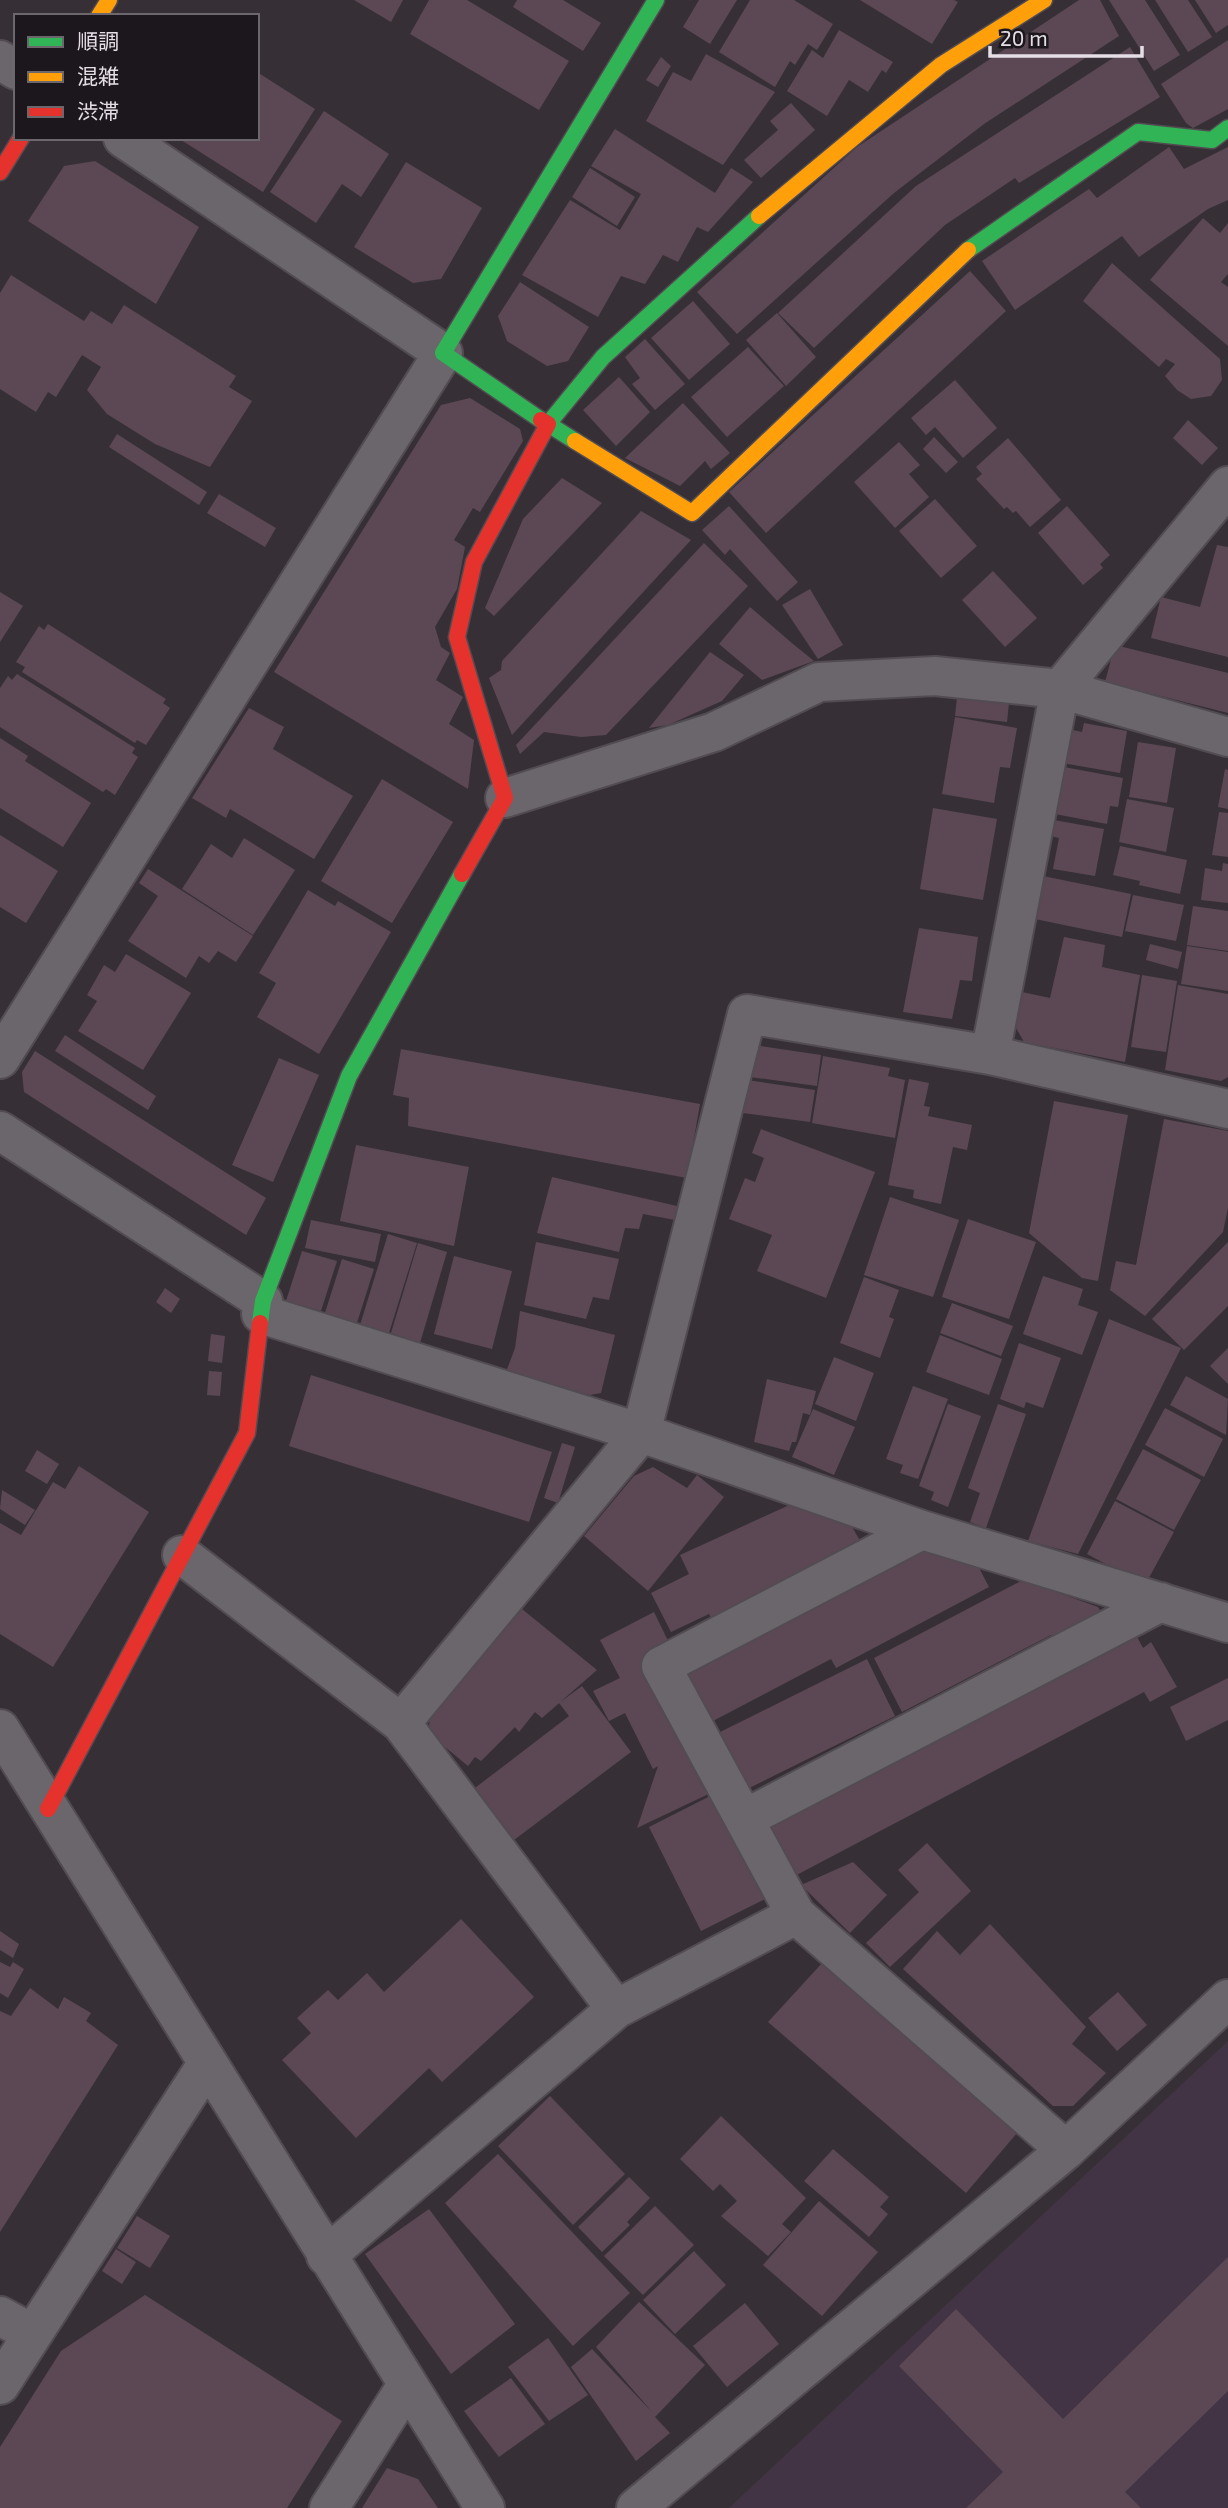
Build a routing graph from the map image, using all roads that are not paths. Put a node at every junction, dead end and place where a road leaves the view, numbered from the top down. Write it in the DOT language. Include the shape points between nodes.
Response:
graph roads {
  1 [pos="656,0"];
  2 [pos="1044,0"];
  3 [pos="1228,128"];
  4 [pos="20,140"];
  5 [pos="126,140"];
  6 [pos="0,172"];
  7 [pos="443,353"];
  8 [pos="548,425"];
  9 [pos="1228,486"];
  10 [pos="1060,689"];
  11 [pos="1228,737"];
  12 [pos="506,798"];
  13 [pos="990,1055"];
  14 [pos="0,1059"];
  15 [pos="1228,1109"];
  16 [pos="0,1131"];
  17 [pos="262,1308"];
  18 [pos="641,1433"];
  19 [pos="922,1530"];
  20 [pos="182,1555"];
  21 [pos="1161,1602"];
  22 [pos="1228,1623"];
  23 [pos="401,1723"];
  24 [pos="0,1729"];
  25 [pos="48,1809"];
  26 [pos="744,1819"];
  27 [pos="796,1915"];
  28 [pos="1228,1998"];
  29 [pos="616,2009"];
  30 [pos="207,2064"];
  31 [pos="1066,2150"];
  32 [pos="326,2256"];
  33 [pos="15,2325"];
  34 [pos="0,2385"];
  35 [pos="407,2385"];
  36 [pos="329,2508"];
  37 [pos="485,2508"];
  38 [pos="636,2508"];
  1 -- 7 [label="street"];
  2 -- 8 [label="street" via="941,65 724,245 603,357"];
  3 -- 8 [label="street" via="1212,141 1138,132 962,254 692,513"];
  4 -- 6 [label="street"];
  5 -- 7 [label="street"];
  7 -- 8 [label="street"];
  7 -- 14 [label="street"];
  8 -- 12 [label="street" via="474,562 457,637"];
  9 -- 10 [label="street"];
  10 -- 11 [label="street"];
  10 -- 12 [label="street" via="935,676 820,682 714,732"];
  10 -- 13 [label="street"];
  12 -- 17 [label="street" via="349,1076"];
  13 -- 15 [label="street"];
  13 -- 18 [label="street" via="747,1014"];
  16 -- 17 [label="street"];
  17 -- 18 [label="street"];
  17 -- 20 [label="street" via="247,1433"];
  18 -- 19 [label="street"];
  18 -- 23 [label="street"];
  19 -- 21 [label="street"];
  19 -- 26 [label="street" via="661,1665"];
  20 -- 23 [label="street"];
  20 -- 25 [label="street"];
  21 -- 22 [label="street"];
  21 -- 26 [label="street"];
  23 -- 29 [label="street"];
  24 -- 25 [label="street"];
  25 -- 30 [label="street"];
  26 -- 27 [label="street"];
  27 -- 29 [label="street"];
  27 -- 31 [label="street"];
  28 -- 31 [label="street"];
  29 -- 32 [label="street"];
  30 -- 32 [label="street"];
  30 -- 33 [label="street"];
  31 -- 38 [label="street"];
  32 -- 35 [label="street"];
  33 -- 34 [label="street"];
  35 -- 36 [label="street"];
  35 -- 37 [label="street"];
}
